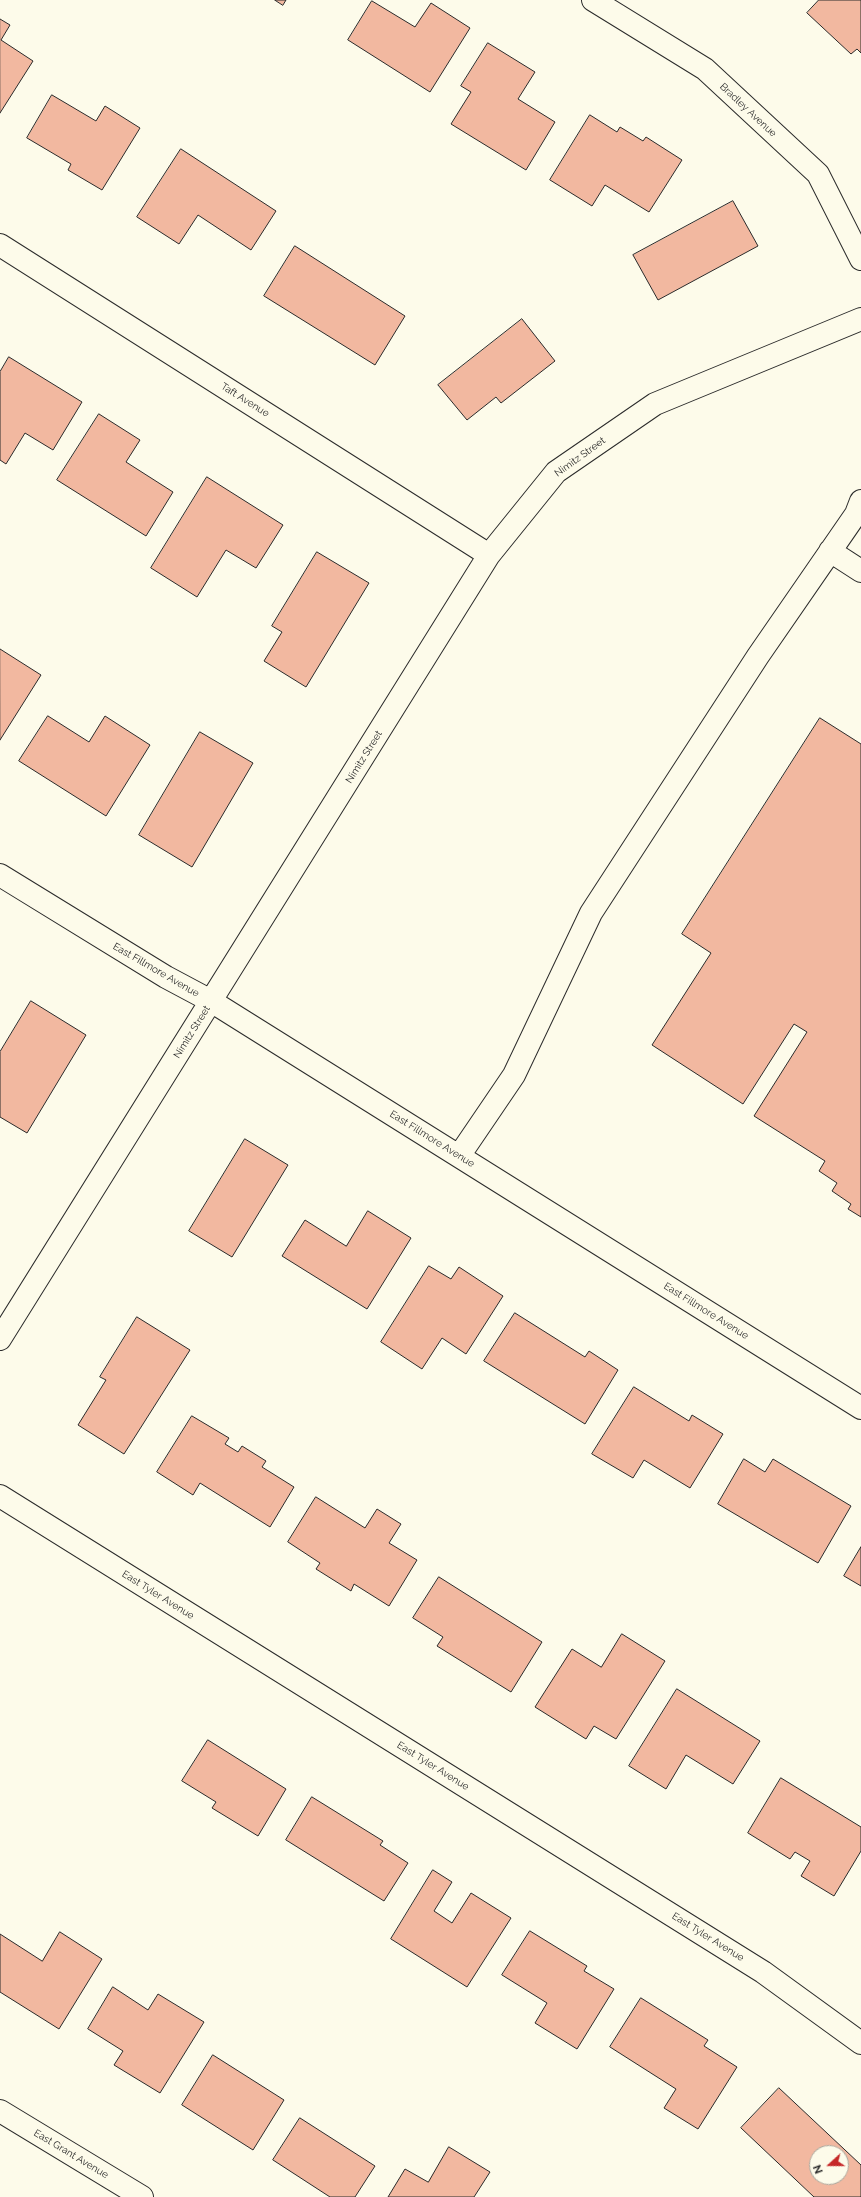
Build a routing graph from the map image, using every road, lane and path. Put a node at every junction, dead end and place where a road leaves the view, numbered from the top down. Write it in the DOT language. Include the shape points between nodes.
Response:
graph roads {
  1 [pos="593,0"];
  2 [pos="0,245"];
  3 [pos="861,259"];
  4 [pos="861,319"];
  5 [pos="861,501"];
  6 [pos="830,551"];
  7 [pos="489,555"];
  8 [pos="861,571"];
  9 [pos="0,875"];
  10 [pos="211,1001"];
  11 [pos="459,1156"];
  12 [pos="0,1339"];
  13 [pos="861,1408"];
  14 [pos="0,1496"];
  15 [pos="861,2043"];
  16 [pos="0,2111"];
  17 [pos="142,2197"];
  1 -- 3 [label="street, Bradley Avenue" via="705,69 818,174"];
  2 -- 7 [label="street, Taft Avenue"];
  4 -- 7 [label="street, Nimitz Street" via="655,404 556,472"];
  5 -- 6 [label="street" via="856,514"];
  6 -- 8 [label="street"];
  6 -- 11 [label="street" via="758,656 591,913 514,1075"];
  7 -- 10 [label="street, Nimitz Street"];
  9 -- 10 [label="street, East Fillmore Avenue" via="166,977"];
  10 -- 11 [label="street, East Fillmore Avenue"];
  10 -- 12 [label="street, Nimitz Street"];
  11 -- 13 [label="street, East Fillmore Avenue"];
  14 -- 15 [label="street, East Tyler Avenue" via="763,1972"];
  16 -- 17 [label="street, East Grant Avenue"];
}
